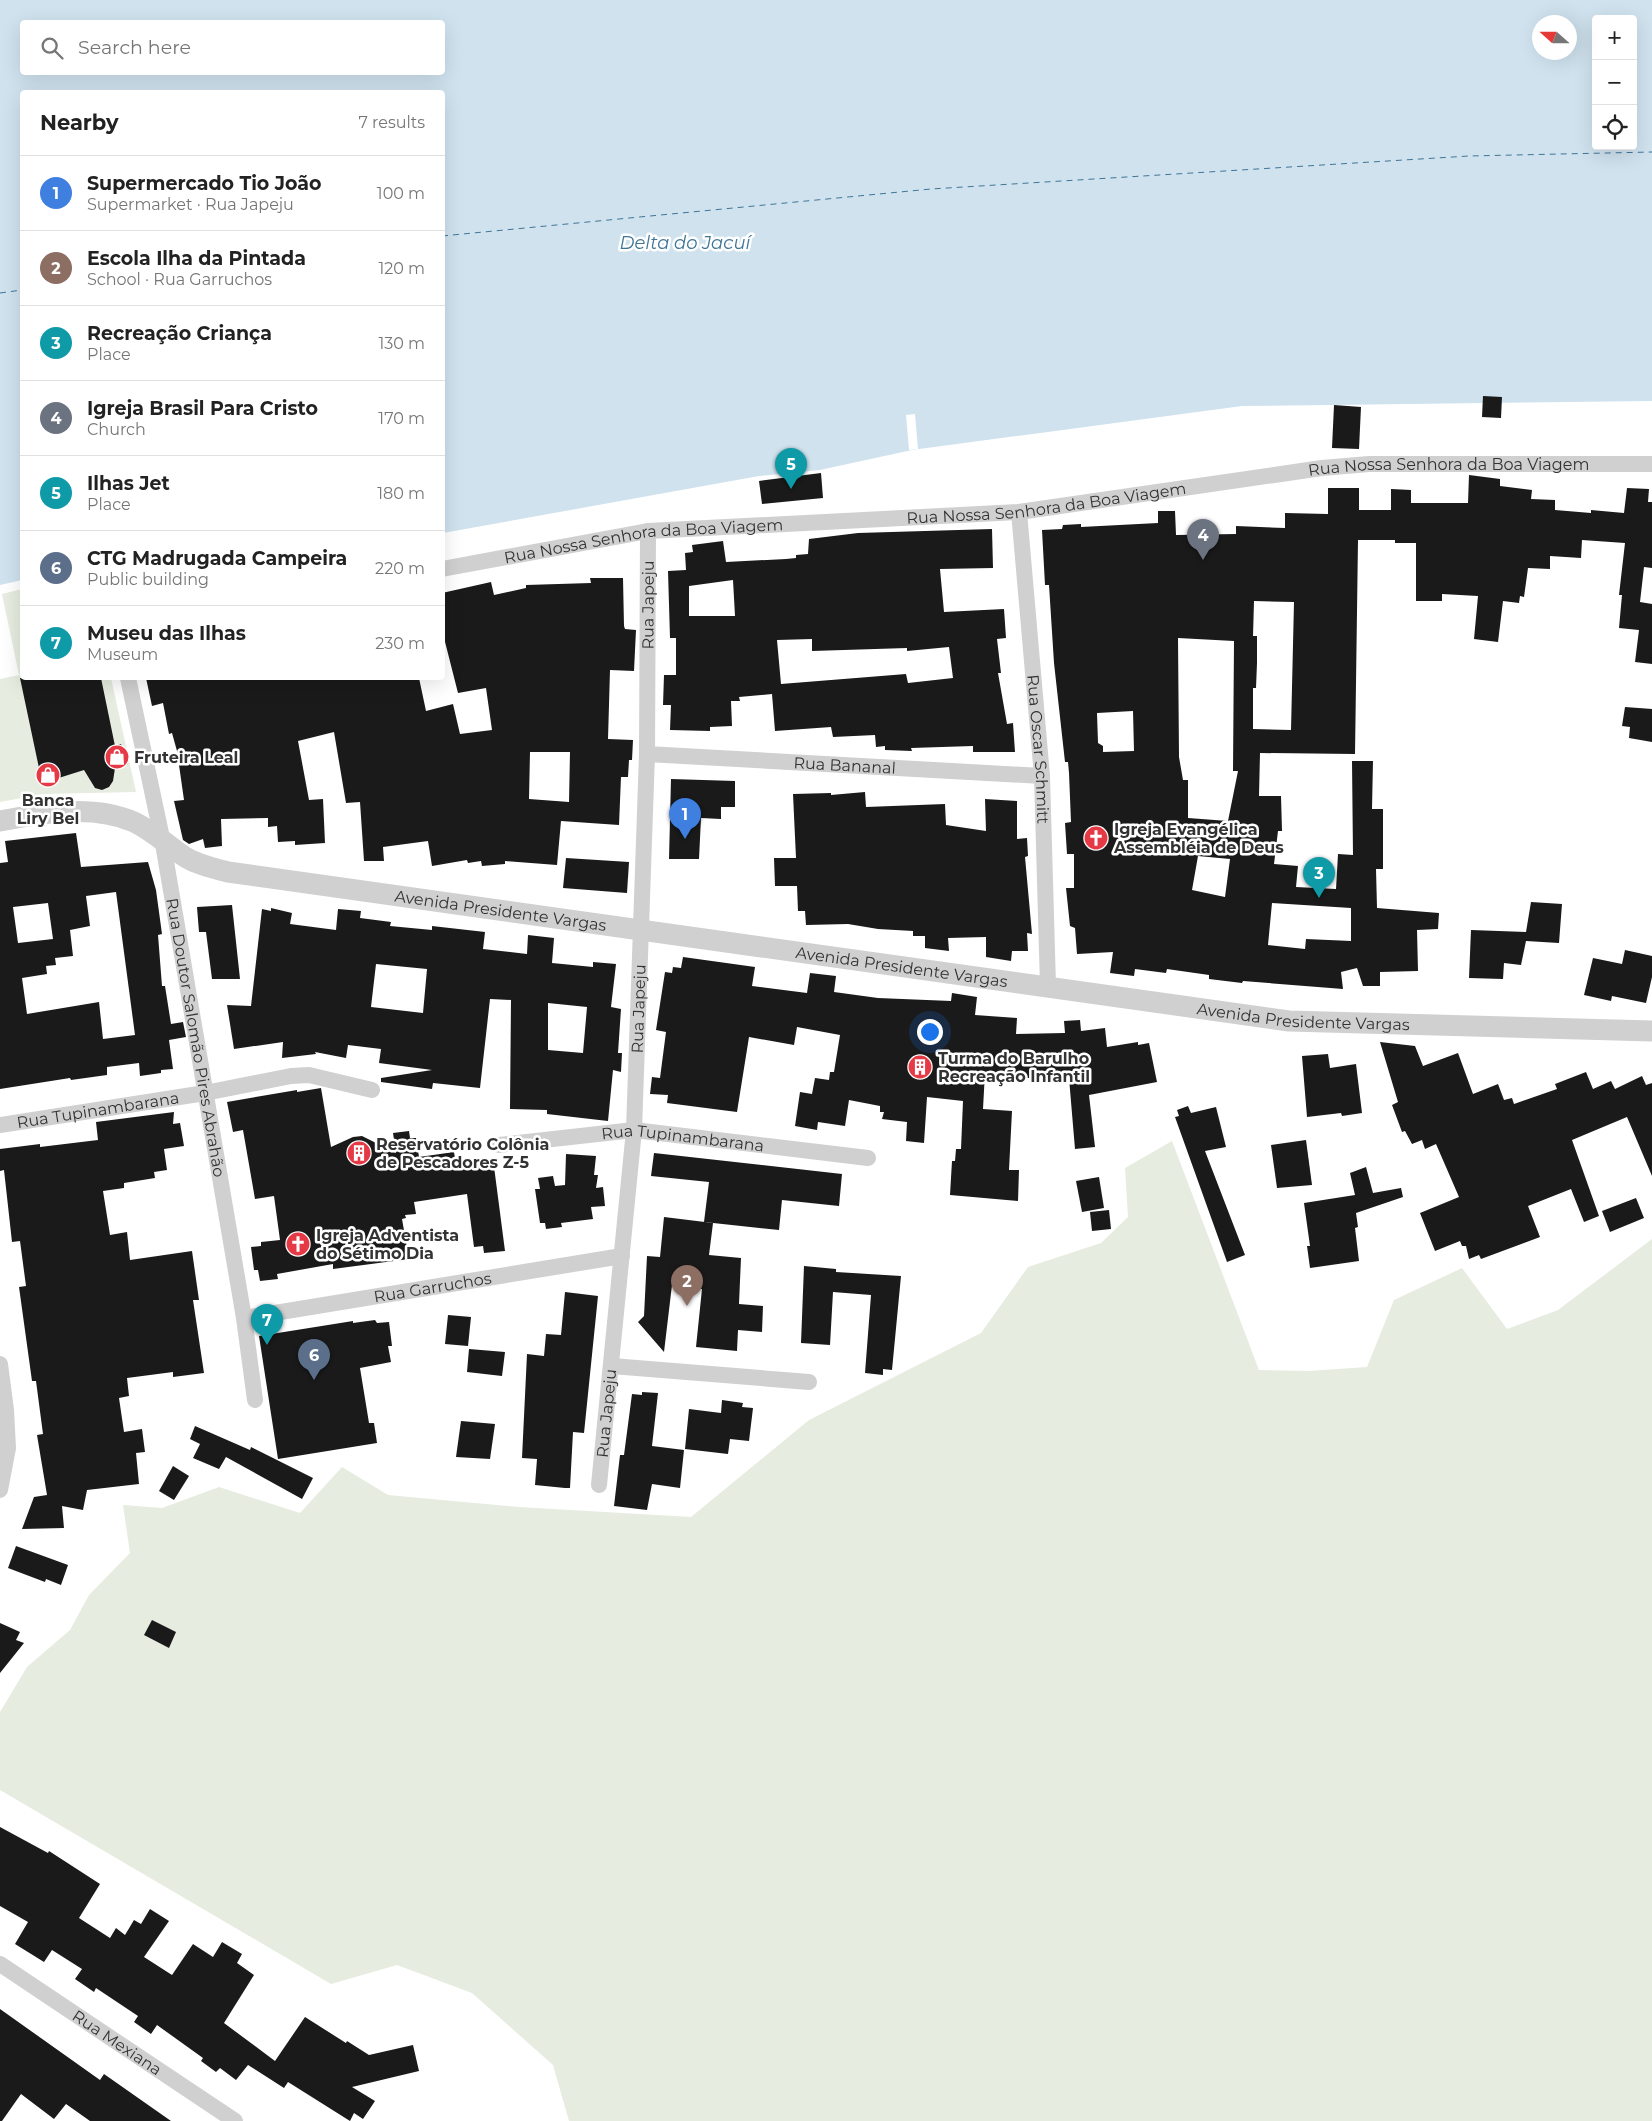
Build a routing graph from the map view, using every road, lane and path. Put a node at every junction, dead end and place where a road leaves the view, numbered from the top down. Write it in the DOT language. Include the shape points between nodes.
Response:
graph roads {
  1 [pos="1652,464"];
  2 [pos="1019,512"];
  3 [pos="648,531"];
  4 [pos="445,568"];
  5 [pos="128,680"];
  6 [pos="647,754"];
  7 [pos="1042,776"];
  8 [pos="0,821"];
  9 [pos="162,838"];
  10 [pos="642,930"];
  11 [pos="1048,986"];
  12 [pos="1652,1031"];
  13 [pos="372,1090"];
  14 [pos="204,1093"];
  15 [pos="0,1125"];
  16 [pos="634,1130"];
  17 [pos="499,1145"];
  18 [pos="868,1158"];
  19 [pos="622,1256"];
  20 [pos="244,1318"];
  21 [pos="0,1364"];
  22 [pos="612,1366"];
  23 [pos="809,1382"];
  24 [pos="255,1400"];
  25 [pos="599,1485"];
  26 [pos="0,1490"];
  27 [pos="0,1964"];
  28 [pos="236,2121"];
  1 -- 2 [label="street, Rua Nossa Senhora da Boa Viagem" via="1369,464"];
  2 -- 3 [label="street, Rua Nossa Senhora da Boa Viagem"];
  2 -- 7 [label="street, Rua Oscar Schmitt"];
  3 -- 4 [label="street, Rua Nossa Senhora da Boa Viagem"];
  3 -- 6 [label="street, Rua Japeju"];
  5 -- 9 [label="street, Rua Doutor Salomão Pires Abrahão"];
  6 -- 7 [label="street, Rua Bananal"];
  6 -- 10 [label="street, Rua Japeju"];
  7 -- 11 [label="street, Rua Oscar Schmitt"];
  8 -- 9 [label="street, Avenida Presidente Vargas" via="81,812 106,814 132,822"];
  9 -- 10 [label="street, Avenida Presidente Vargas" via="185,857 228,872"];
  9 -- 14 [label="street, Rua Doutor Salomão Pires Abrahão"];
  10 -- 11 [label="street, Avenida Presidente Vargas"];
  10 -- 16 [label="street, Rua Japeju"];
  11 -- 12 [label="street, Avenida Presidente Vargas" via="1289,1021"];
  13 -- 14 [label="street, Rua Tupinambarana" via="309,1075"];
  14 -- 15 [label="street, Rua Tupinambarana"];
  14 -- 20 [label="street, Rua Doutor Salomão Pires Abrahão"];
  16 -- 17 [label="street, Rua Tupinambarana"];
  16 -- 18 [label="street, Rua Tupinambarana"];
  16 -- 19 [label="street, Rua Japeju"];
  19 -- 20 [label="street, Rua Garruchos"];
  19 -- 22 [label="street, Rua Japeju"];
  20 -- 24 [label="street, Rua Doutor Salomão Pires Abrahão"];
  21 -- 26 [label="street" via="8,1448"];
  22 -- 23 [label="street"];
  22 -- 25 [label="street, Rua Japeju"];
  27 -- 28 [label="street, Rua Mexiana"];
}
